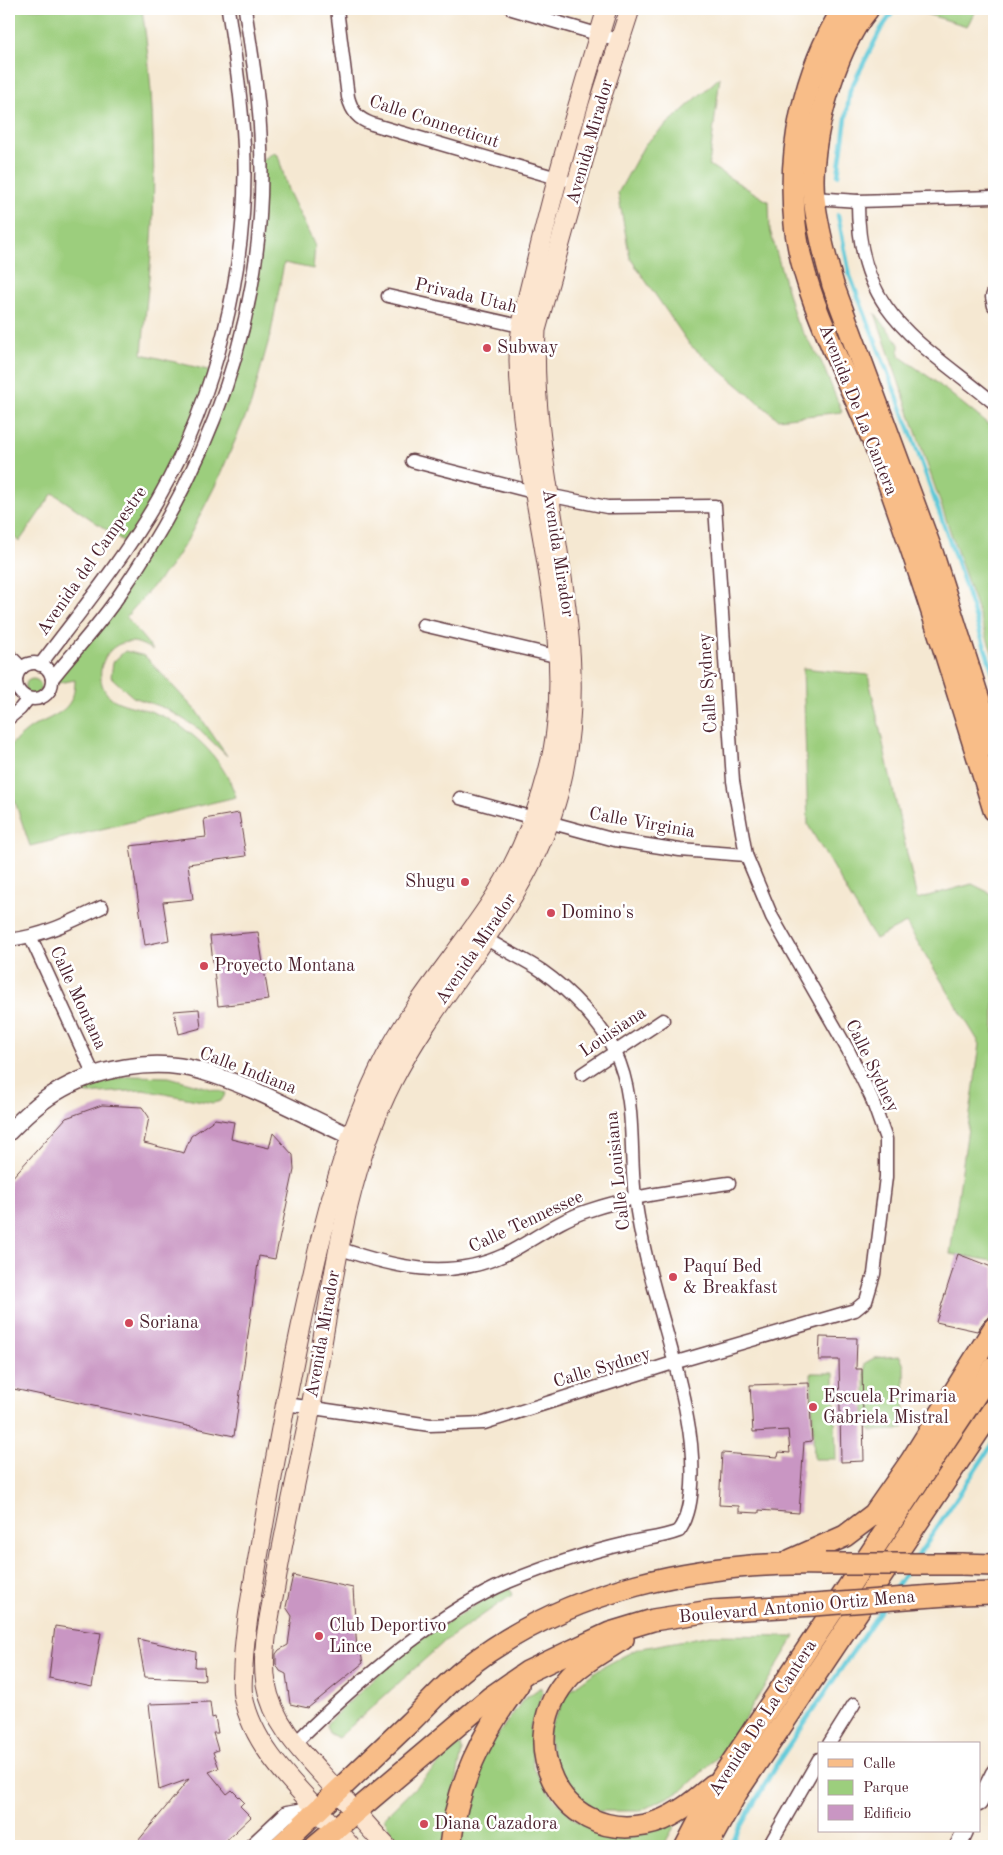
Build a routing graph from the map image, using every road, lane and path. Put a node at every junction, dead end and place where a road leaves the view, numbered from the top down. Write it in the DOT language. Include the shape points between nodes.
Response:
graph roads {
  1 [pos="228,9"];
  2 [pos="245,9"];
  3 [pos="336,9"];
  4 [pos="512,9"];
  5 [pos="606,9"];
  6 [pos="630,9"];
  7 [pos="843,9"];
  8 [pos="868,9"];
  9 [pos="599,33"];
  10 [pos="621,41"];
  11 [pos="254,68"];
  12 [pos="237,70"];
  13 [pos="557,178"];
  14 [pos="578,183"];
  15 [pos="994,197"];
  16 [pos="814,198"];
  17 [pos="858,201"];
  18 [pos="994,291"];
  19 [pos="388,296"];
  20 [pos="994,306"];
  21 [pos="529,328"];
  22 [pos="224,330"];
  23 [pos="242,334"];
  24 [pos="994,404"];
  25 [pos="412,460"];
  26 [pos="541,493"];
  27 [pos="423,625"];
  28 [pos="9,655"];
  29 [pos="564,658"];
  30 [pos="40,665"];
  31 [pos="22,668"];
  32 [pos="52,679"];
  33 [pos="13,692"];
  34 [pos="28,699"];
  35 [pos="9,718"];
  36 [pos="994,747"];
  37 [pos="460,798"];
  38 [pos="994,810"];
  39 [pos="542,820"];
  40 [pos="746,855"];
  41 [pos="102,907"];
  42 [pos="479,933"];
  43 [pos="31,938"];
  44 [pos="9,940"];
  45 [pos="663,1020"];
  46 [pos="615,1052"];
  47 [pos="93,1074"];
  48 [pos="582,1074"];
  49 [pos="9,1132"];
  50 [pos="358,1139"];
  51 [pos="729,1183"];
  52 [pos="635,1197"];
  53 [pos="338,1248"];
  54 [pos="994,1328"];
  55 [pos="673,1364"];
  56 [pos="994,1367"];
  57 [pos="286,1404"];
  58 [pos="311,1407"];
  59 [pos="994,1408"];
  60 [pos="784,1563"];
  61 [pos="994,1564"];
  62 [pos="994,1593"];
  63 [pos="653,1620"];
  64 [pos="527,1672"];
  65 [pos="854,1704"];
  66 [pos="830,1742"];
  67 [pos="294,1744"];
  68 [pos="818,1761"];
  69 [pos="994,1773"];
  70 [pos="721,1779"];
  71 [pos="338,1792"];
  72 [pos="980,1801"];
  73 [pos="317,1810"];
  74 [pos="356,1813"];
  75 [pos="965,1832"];
  76 [pos="334,1837"];
  77 [pos="253,1846"];
  78 [pos="280,1846"];
  79 [pos="315,1846"];
  80 [pos="350,1846"];
  81 [pos="386,1846"];
  82 [pos="450,1846"];
  83 [pos="686,1846"];
  84 [pos="707,1846"];
  85 [pos="770,1846"];
  86 [pos="958,1846"];
  1 -- 12 [label="street, Avenida del Campestre"];
  2 -- 11 [label="street, Avenida del Campestre"];
  3 -- 13 [label="street, Calle Connecticut" via="348,97 357,117"];
  4 -- 9 [label="street"];
  5 -- 9 [label="main road, Avenida Mirador"];
  6 -- 10 [label="main road, Avenida Mirador"];
  7 -- 38 [label="main road, Avenida De La Cantera" via="820,50 802,108 793,196 795,226 807,279 876,448 913,552"];
  8 -- 16 [label="main road, Avenida De La Cantera" via="851,33 832,75 818,141"];
  9 -- 10 [label="street"];
  9 -- 13 [label="main road, Avenida Mirador"];
  10 -- 14 [label="main road, Avenida Mirador" via="597,111"];
  11 -- 12 [label="street"];
  11 -- 23 [label="street, Avenida del Campestre" via="261,148 260,204"];
  12 -- 22 [label="street, Avenida del Campestre" via="244,149 243,206"];
  13 -- 14 [label="street, Calle Connecticut"];
  13 -- 21 [label="main road, Avenida Mirador"];
  14 -- 21 [label="main road, Avenida Mirador"];
  15 -- 17 [label="street"];
  16 -- 17 [label="street"];
  16 -- 36 [label="main road, Avenida De La Cantera" via="823,249 836,293 932,552"];
  17 -- 24 [label="street" via="858,228 866,261 884,307 907,333"];
  18 -- 20 [label="street"];
  19 -- 21 [label="street, Privada Utah"];
  21 -- 26 [label="main road, Avenida Mirador"];
  22 -- 23 [label="street"];
  22 -- 30 [label="street, Avenida del Campestre" via="199,412 158,497 104,581"];
  23 -- 32 [label="street, Avenida del Campestre" via="215,420 174,507 119,596"];
  25 -- 26 [label="street"];
  26 -- 29 [label="main road, Avenida Mirador" via="568,615"];
  26 -- 40 [label="street, Calle Sydney" via="607,507 714,506 733,781"];
  27 -- 29 [label="street"];
  28 -- 31 [label="street"];
  29 -- 39 [label="main road, Avenida Mirador" via="570,718 567,750 558,794"];
  30 -- 31 [label="street" via="32,663"];
  30 -- 32 [label="street"];
  31 -- 33 [label="street"];
  32 -- 34 [label="street" via="51,687 44,696"];
  33 -- 34 [label="street"];
  34 -- 35 [label="street"];
  37 -- 39 [label="street, Calle Virginia"];
  39 -- 40 [label="street, Calle Virginia" via="646,846"];
  39 -- 42 [label="main road, Avenida Mirador" via="521,883"];
  40 -- 55 [label="street, Calle Sydney" via="772,917 848,1050 880,1118 887,1156 875,1264 866,1302 855,1310"];
  41 -- 43 [label="street, Calle Montana"];
  42 -- 46 [label="street, Calle Louisiana" via="543,972 598,1026"];
  42 -- 50 [label="main road, Avenida Mirador" via="408,1052 379,1109"];
  43 -- 44 [label="street, Calle Montana"];
  43 -- 47 [label="street, Calle Montana"];
  45 -- 46 [label="street, Louisiana"];
  46 -- 48 [label="street, Louisiana"];
  46 -- 52 [label="street, Calle Louisiana" via="626,1081 630,1107"];
  47 -- 49 [label="street, Calle Indiana" via="54,1093"];
  47 -- 50 [label="street, Calle Indiana" via="147,1066 200,1070"];
  50 -- 53 [label="main road, Avenida Mirador"];
  50 -- 57 [label="main road, Avenida Mirador" via="320,1238"];
  51 -- 52 [label="street, Calle Tennessee"];
  52 -- 53 [label="street, Calle Tennessee" via="587,1211 504,1255 470,1267 418,1270 375,1261"];
  52 -- 55 [label="street, Calle Louisiana"];
  53 -- 58 [label="main road, Avenida Mirador"];
  54 -- 60 [label="main road" via="912,1461 874,1514 845,1536"];
  55 -- 58 [label="street, Calle Sydney" via="484,1423 430,1425"];
  55 -- 67 [label="street, Calle Louisiana" via="688,1418 692,1470 689,1509 686,1522 679,1531 594,1552 507,1583 471,1601 423,1632 323,1715"];
  56 -- 70 [label="main road, Avenida De La Cantera"];
  57 -- 58 [label="street, Calle Sydney"];
  57 -- 73 [label="main road, Avenida Mirador" via="245,1636 242,1693 254,1730"];
  58 -- 67 [label="main road, Avenida Mirador" via="266,1638 266,1685"];
  59 -- 84 [label="main road, Avenida De La Cantera" via="736,1792"];
  60 -- 61 [label="main road, Boulevard Antonio Ortiz Mena, bridge"];
  60 -- 71 [label="main road, Boulevard Antonio Ortiz Mena" via="687,1574 599,1596 554,1614 465,1668"];
  62 -- 63 [label="main road, Boulevard Antonio Ortiz Mena, bridge" via="711,1611"];
  63 -- 64 [label="main road, Boulevard Antonio Ortiz Mena" via="610,1633"];
  63 -- 70 [label="main road" via="600,1654 565,1683 544,1724 543,1744 548,1772 559,1795 575,1809 591,1820 612,1827 645,1825 672,1816"];
  64 -- 74 [label="main road, Boulevard Antonio Ortiz Mena" via="490,1697"];
  64 -- 82 [label="main road" via="497,1713 472,1758"];
  65 -- 66 [label="street"];
  67 -- 71 [label="main road, Avenida Mirador"];
  68 -- 85 [label="street"];
  69 -- 72 [label="street"];
  70 -- 83 [label="main road, Avenida De La Cantera"];
  71 -- 73 [label="main road, Boulevard Antonio Ortiz Mena"];
  71 -- 74 [label="main road, Avenida Mirador"];
  73 -- 76 [label="main road, Avenida Mirador"];
  73 -- 77 [label="street" via="287,1814"];
  73 -- 78 [label="main road, Boulevard Antonio Ortiz Mena"];
  74 -- 76 [label="main road, Boulevard Antonio Ortiz Mena"];
  74 -- 81 [label="main road, Avenida Mirador"];
  75 -- 86 [label="street"];
  76 -- 79 [label="main road, Boulevard Antonio Ortiz Mena"];
  76 -- 80 [label="main road, Avenida Mirador"];
}
